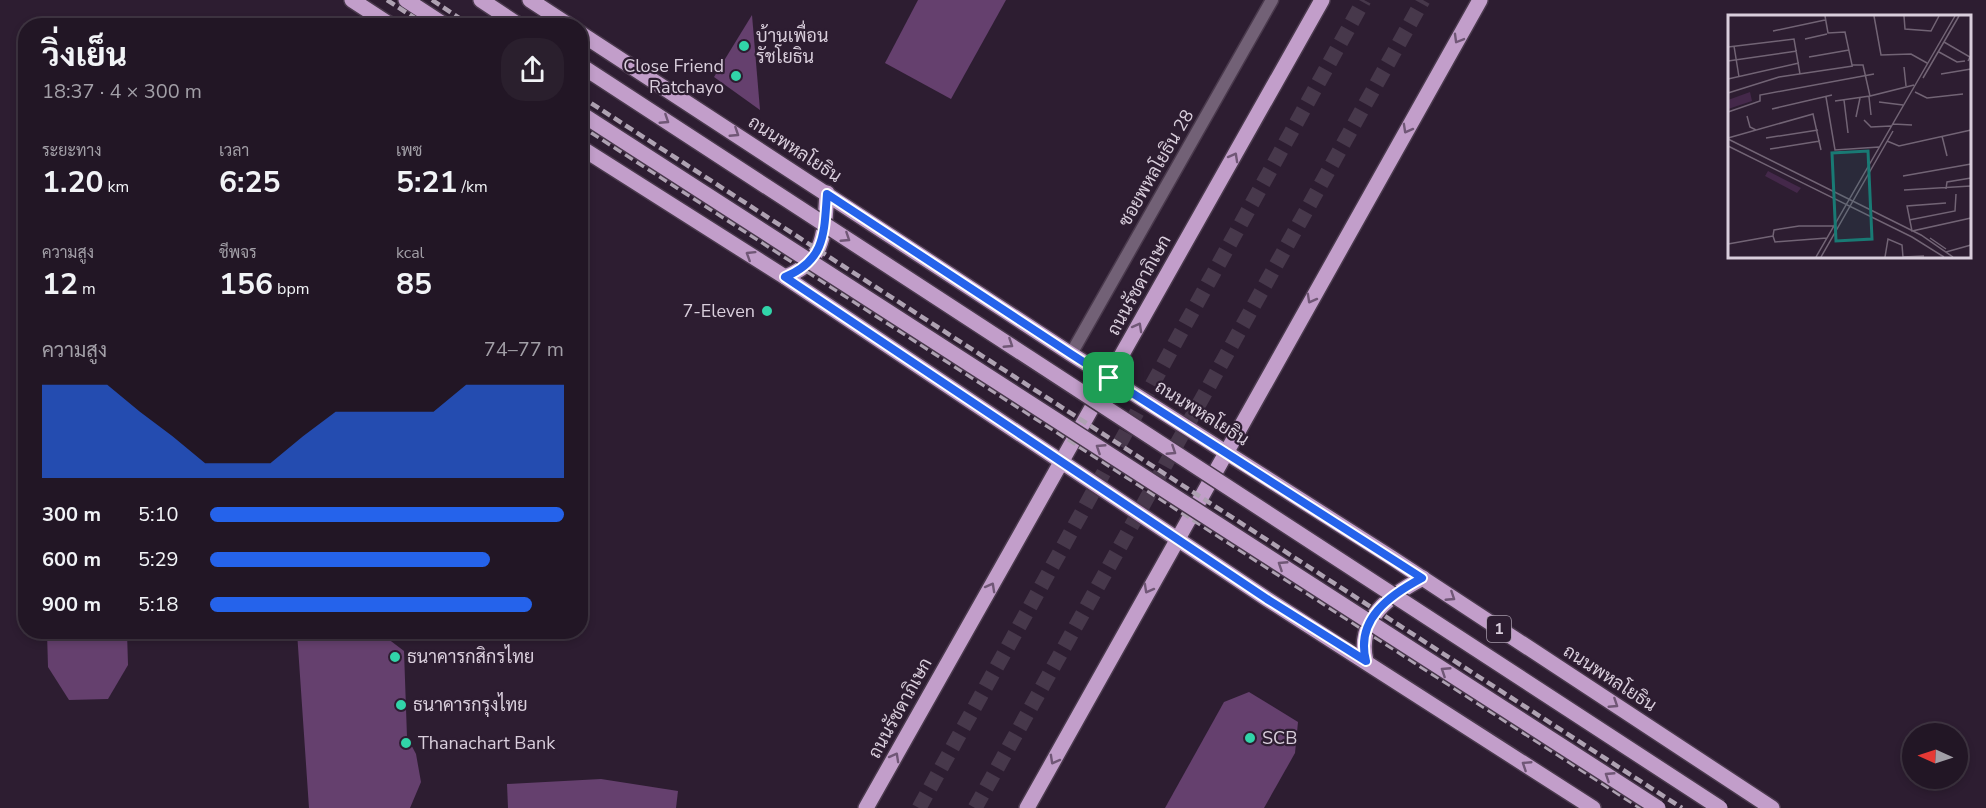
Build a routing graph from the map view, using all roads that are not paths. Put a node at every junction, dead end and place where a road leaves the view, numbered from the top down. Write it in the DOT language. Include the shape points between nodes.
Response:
graph roads {
  1 [pos="352,0"];
  2 [pos="406,0"];
  3 [pos="481,0"];
  4 [pos="530,0"];
  5 [pos="1272,0"];
  6 [pos="1322,0"];
  7 [pos="1480,0"];
  8 [pos="380,18"];
  9 [pos="434,18"];
  10 [pos="508,18"];
  11 [pos="558,18"];
  12 [pos="588,38"];
  13 [pos="588,70"];
  14 [pos="588,117"];
  15 [pos="588,152"];
  16 [pos="827,194"];
  17 [pos="785,277"];
  18 [pos="1071,354"];
  19 [pos="1109,378"];
  20 [pos="1226,451"];
  21 [pos="1061,462"];
  22 [pos="1177,538"];
  23 [pos="1422,578"];
  24 [pos="1366,661"];
  25 [pos="866,808"];
  26 [pos="1027,808"];
  27 [pos="1593,808"];
  28 [pos="1658,808"];
  29 [pos="1720,808"];
  30 [pos="1772,808"];
  1 -- 8 [label="main road"];
  2 -- 9 [label="main road"];
  3 -- 10 [label="main road"];
  4 -- 11 [label="main road"];
  5 -- 18 [label="street, ซอยพหลโยธิน 28"];
  19 -- 6 [label="main road, ถนนรัชดาภิเษก, one-way"];
  7 -- 20 [label="main road, one-way"];
  12 -- 16 [label="main road, ถนนพหลโยธิน / 1, one-way"];
  13 -- 29 [label="main road, one-way, bridge"];
  28 -- 14 [label="main road, one-way, bridge"];
  17 -- 15 [label="main road, one-way"];
  16 -- 17 [label="main road" via="816,255"];
  16 -- 18 [label="main road, ถนนพหลโยธิน / 1"];
  17 -- 21 [label="main road"];
  18 -- 19 [label="main road, ถนนพหลโยธิน / 1"];
  19 -- 20 [label="main road, ถนนพหลโยธิน / 1"];
  19 -- 21 [label="main road, ถนนรัชดาภิเษก"];
  20 -- 22 [label="main road"];
  20 -- 23 [label="main road, ถนนพหลโยธิน / 1"];
  21 -- 22 [label="main road"];
  25 -- 21 [label="main road, ถนนรัชดาภิเษก, one-way"];
  22 -- 24 [label="main road"];
  22 -- 26 [label="main road, one-way"];
  23 -- 24 [label="main road" via="1394,594 1371,620 1364,637"];
  23 -- 30 [label="main road, ถนนพหลโยธิน / 1, one-way"];
  27 -- 24 [label="main road, one-way"];
}
